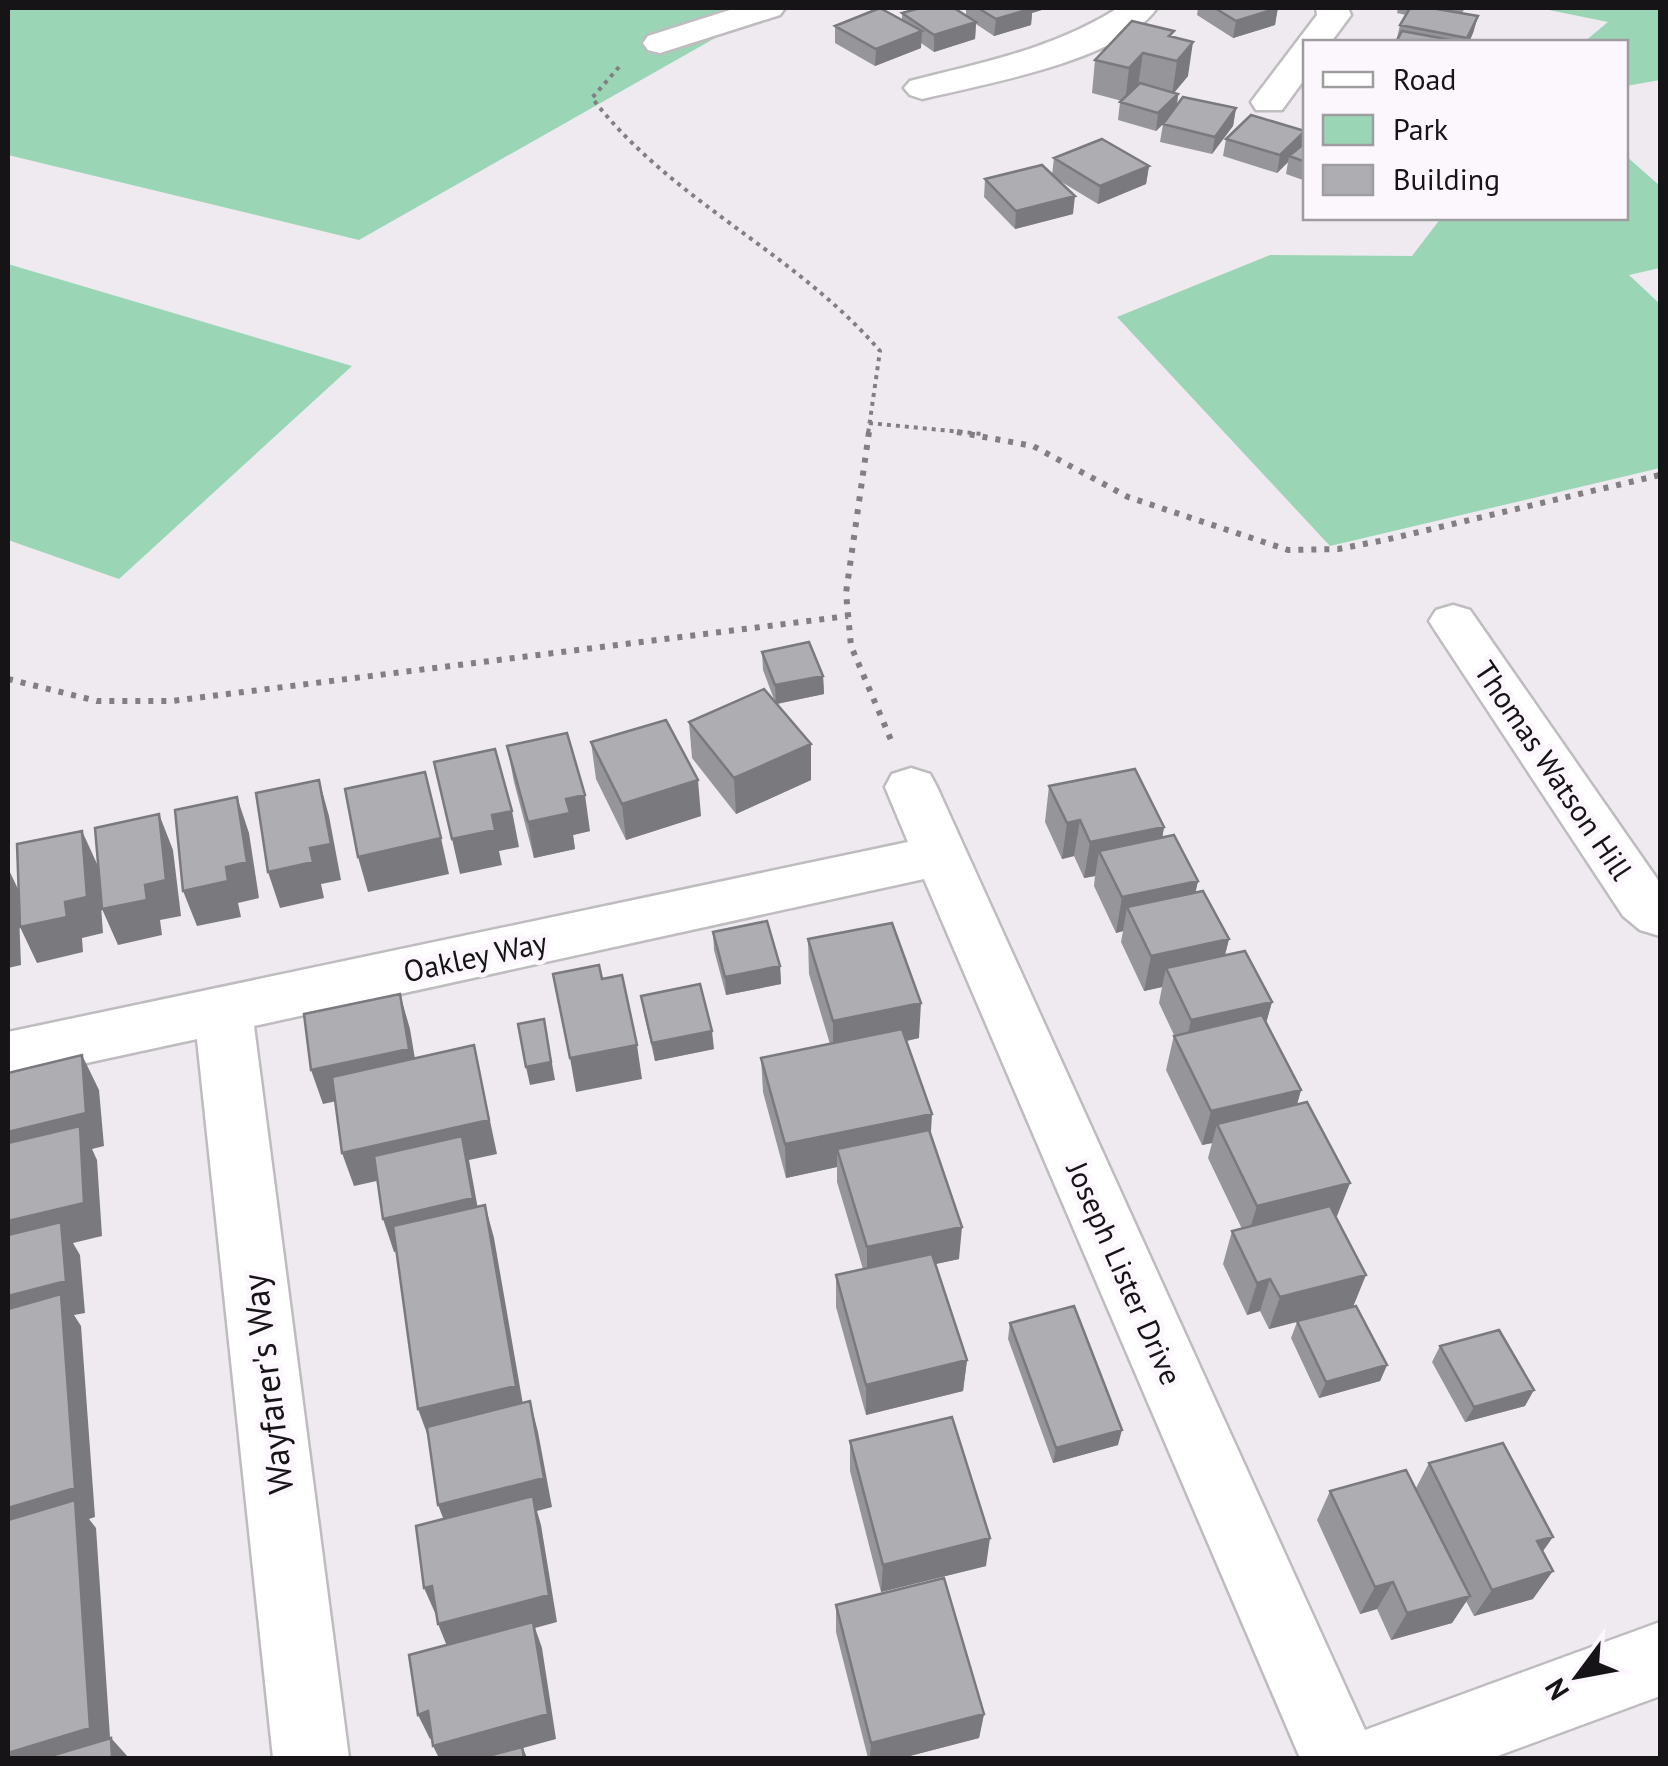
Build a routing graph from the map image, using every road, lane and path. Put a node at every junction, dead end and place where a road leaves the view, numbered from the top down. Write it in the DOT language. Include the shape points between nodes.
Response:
graph roads {
  1 [pos="768,8"];
  2 [pos="1140,8"];
  3 [pos="1332,8"];
  4 [pos="1310,40"];
  5 [pos="660,43"];
  6 [pos="1293,57"];
  7 [pos="922,88"];
  8 [pos="1268,102"];
  9 [pos="869,423"];
  10 [pos="1660,475"];
  11 [pos="848,616"];
  12 [pos="1452,621"];
  13 [pos="8,679"];
  14 [pos="911,787"];
  15 [pos="942,856"];
  16 [pos="1660,915"];
  17 [pos="223,1010"];
  18 [pos="8,1056"];
  19 [pos="1660,1659"];
  20 [pos="311,1758"];
  21 [pos="1338,1758"];
  22 [pos="1390,1758"];
  1 -- 5 [label="street"];
  2 -- 7 [label="street" via="1090,40 1038,60"];
  3 -- 4 [label="street" via="1334,15"];
  5 -- 9 [label="path" via="609,74 592,98 649,167 844,309 868,335 880,351"];
  6 -- 8 [label="street"];
  9 -- 10 [label="path" via="992,435 1033,446 1128,496 1288,550 1370,543"];
  9 -- 11 [label="path"];
  11 -- 13 [label="path" via="172,701 97,701"];
  11 -- 14 [label="path" via="851,646"];
  12 -- 16 [label="street, Thomas Watson Hill" via="1643,901"];
  14 -- 15 [label="street, Joseph Lister Drive"];
  15 -- 17 [label="street, Oakley Way"];
  15 -- 21 [label="street, Joseph Lister Drive"];
  17 -- 18 [label="street, Oakley Way"];
  17 -- 20 [label="street, Wayfarer's Way"];
  19 -- 22 [label="street"];
}
